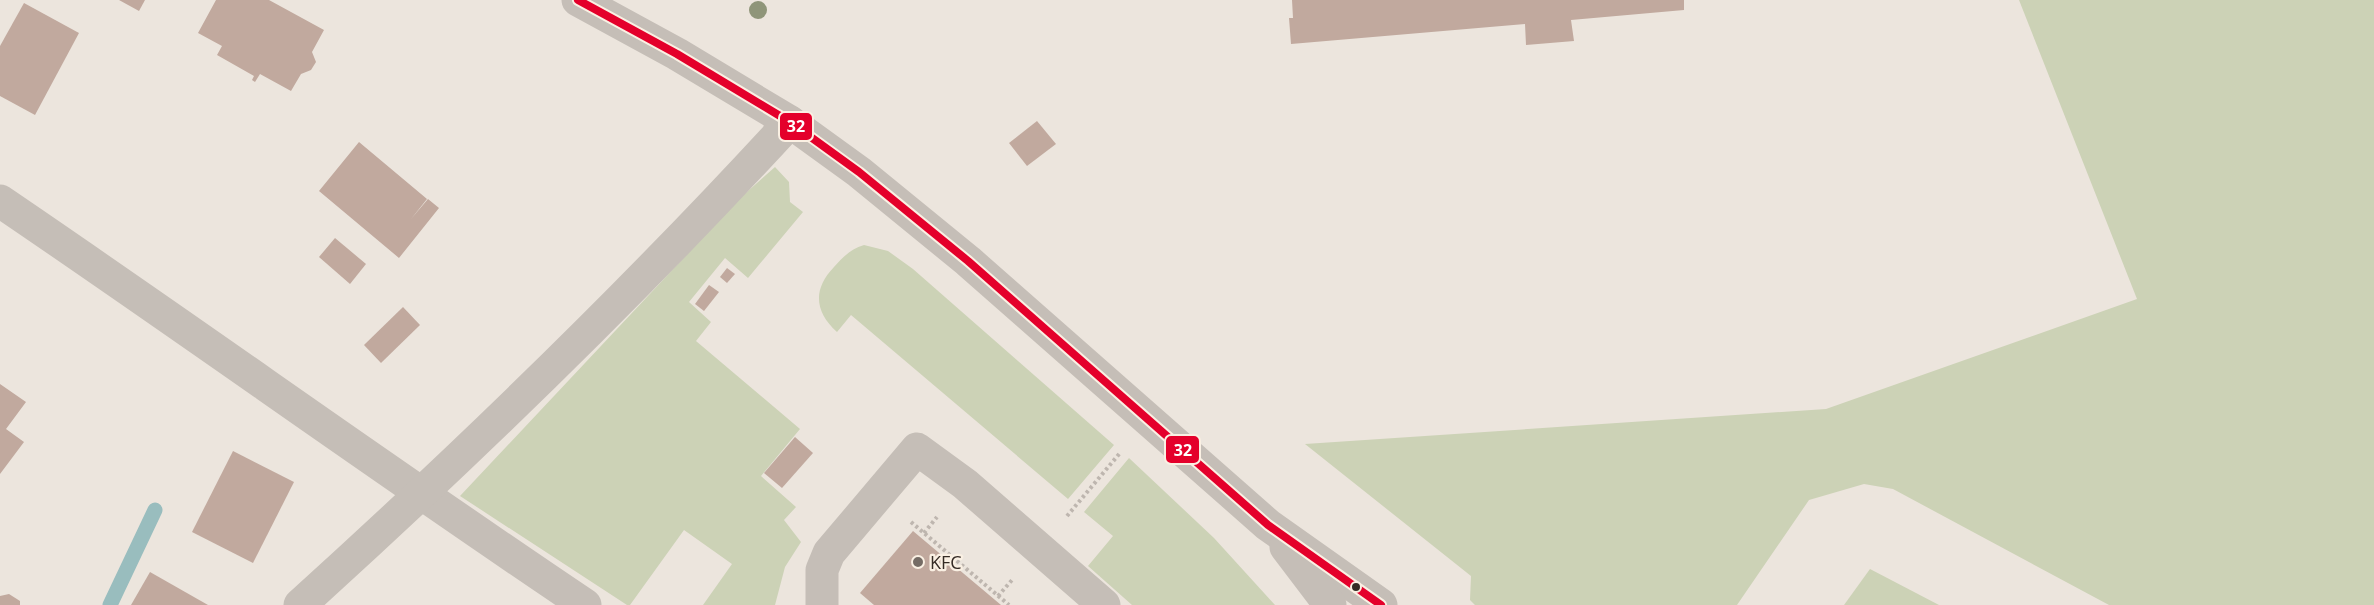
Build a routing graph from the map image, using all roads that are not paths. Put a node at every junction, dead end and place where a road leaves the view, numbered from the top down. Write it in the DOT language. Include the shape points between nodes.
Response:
graph roads {
  1 [pos="578,0"];
  2 [pos="790,122"];
  3 [pos="0,201"];
  4 [pos="422,495"];
  5 [pos="1268,525"];
  6 [pos="300,605"];
  7 [pos="585,605"];
  8 [pos="822,605"];
  9 [pos="1104,605"];
  10 [pos="1330,605"];
  11 [pos="1381,605"];
  1 -- 2 [label="street"];
  2 -- 4 [label="street" via="718,201"];
  2 -- 5 [label="street" via="859,172 968,261"];
  3 -- 4 [label="street"];
  4 -- 6 [label="street"];
  4 -- 7 [label="street"];
  5 -- 10 [label="street"];
  5 -- 11 [label="street"];
  8 -- 9 [label="street" via="822,570 829,553 917,449 965,484"];
}
